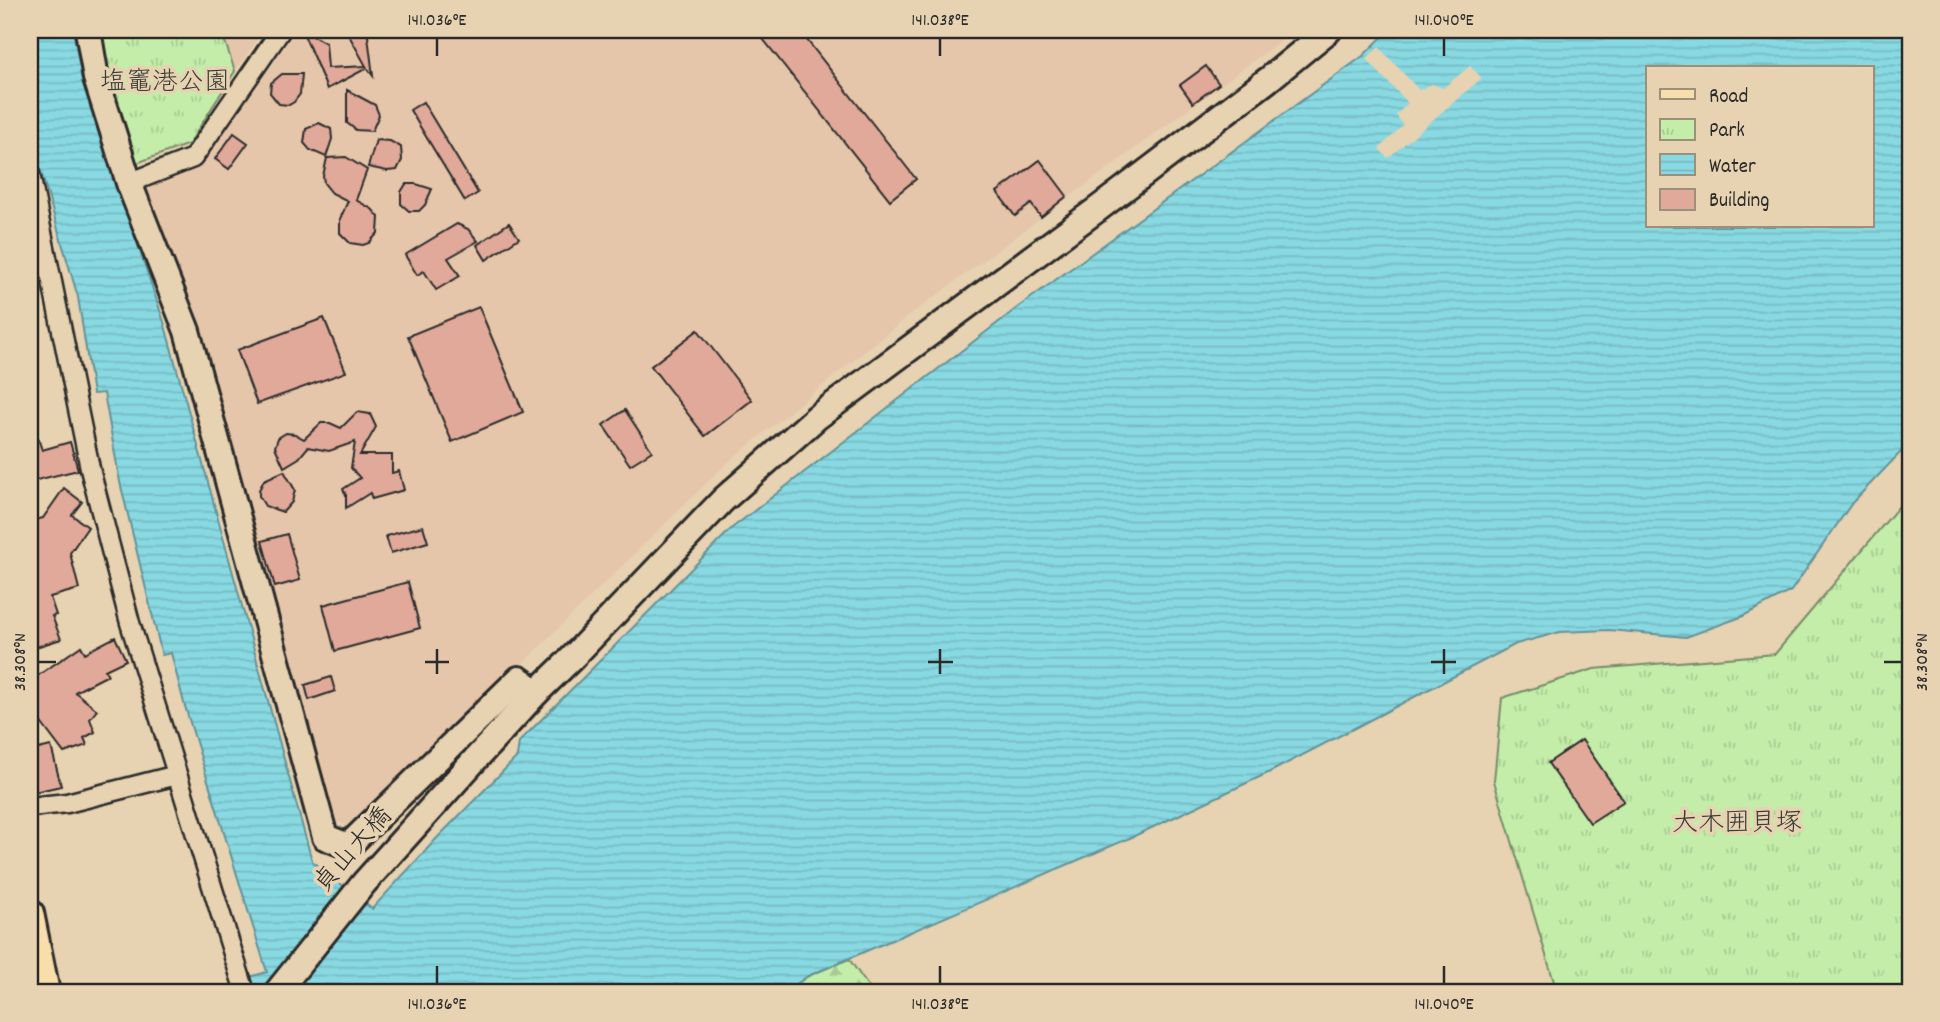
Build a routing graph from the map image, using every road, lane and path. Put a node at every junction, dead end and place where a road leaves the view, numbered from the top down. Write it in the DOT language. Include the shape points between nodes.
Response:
graph roads {
  1 [pos="88,30"];
  2 [pos="281,30"];
  3 [pos="1329,30"];
  4 [pos="30,174"];
  5 [pos="129,183"];
  6 [pos="38,251"];
  7 [pos="537,692"];
  8 [pos="177,775"];
  9 [pos="30,807"];
  10 [pos="30,913"];
  11 [pos="46,992"];
  12 [pos="245,992"];
  13 [pos="277,992"];
  1 -- 5 [label="street" via="96,78"];
  2 -- 5 [label="street" via="193,158"];
  3 -- 7 [label="street, 貞山大橋" via="817,417 723,500"];
  4 -- 6 [label="street"];
  5 -- 7 [label="street" via="187,331 325,836 348,846 519,680"];
  6 -- 8 [label="street" via="130,623"];
  7 -- 13 [label="street, 貞山大橋" via="364,883"];
  8 -- 9 [label="street" via="67,803"];
  8 -- 12 [label="street"];
  10 -- 11 [label="main road"];
}
